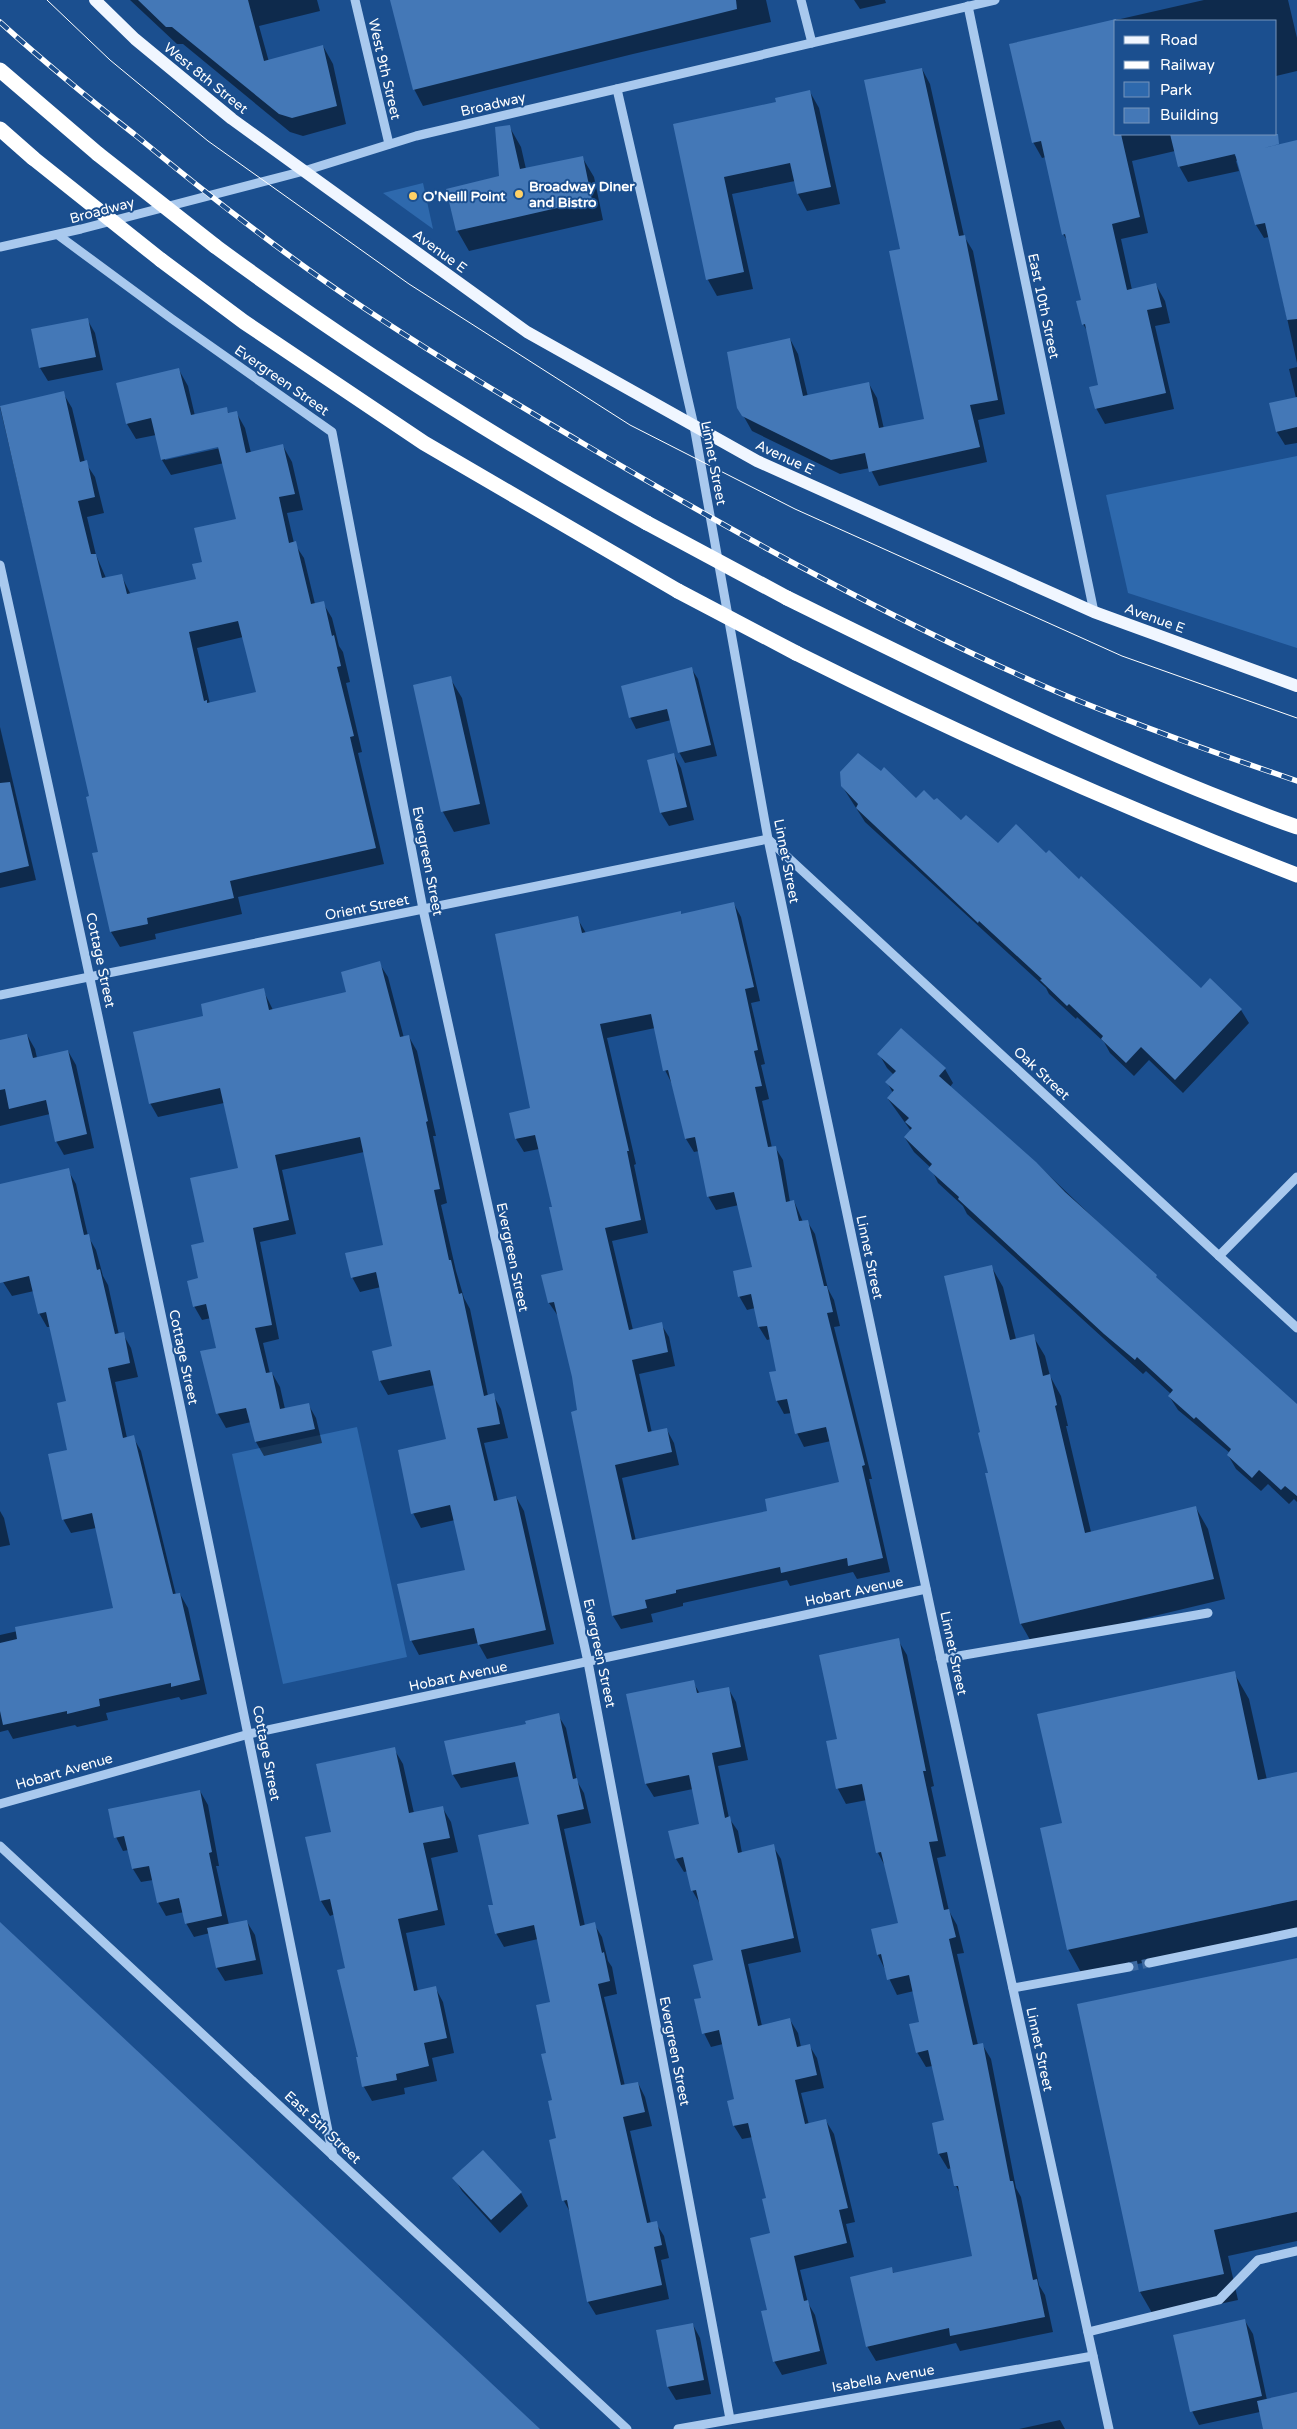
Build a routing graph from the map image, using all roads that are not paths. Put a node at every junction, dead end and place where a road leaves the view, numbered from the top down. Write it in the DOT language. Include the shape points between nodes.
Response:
graph roads {
  1 [pos="95,0"];
  2 [pos="355,0"];
  3 [pos="800,0"];
  4 [pos="995,0"];
  5 [pos="968,6"];
  6 [pos="812,43"];
  7 [pos="0,70"];
  8 [pos="617,89"];
  9 [pos="0,128"];
  10 [pos="389,144"];
  11 [pos="304,171"];
  12 [pos="58,235"];
  13 [pos="0,247"];
  14 [pos="694,426"];
  15 [pos="0,565"];
  16 [pos="1094,612"];
  17 [pos="1297,686"];
  18 [pos="1297,828"];
  19 [pos="768,839"];
  20 [pos="1297,875"];
  21 [pos="423,909"];
  22 [pos="90,976"];
  23 [pos="0,995"];
  24 [pos="1297,1177"];
  25 [pos="1219,1256"];
  26 [pos="1297,1328"];
  27 [pos="926,1589"];
  28 [pos="1208,1613"];
  29 [pos="941,1659"];
  30 [pos="588,1662"];
  31 [pos="249,1734"];
  32 [pos="0,1804"];
  33 [pos="0,1846"];
  34 [pos="1297,1932"];
  35 [pos="1149,1963"];
  36 [pos="1129,1967"];
  37 [pos="1013,1988"];
  38 [pos="333,2156"];
  39 [pos="1297,2251"];
  40 [pos="1088,2332"];
  41 [pos="1093,2356"];
  42 [pos="730,2419"];
  43 [pos="627,2429"];
  44 [pos="678,2429"];
  45 [pos="1109,2429"];
  1 -- 11 [label="main road, West 8th Street" via="172,70"];
  2 -- 10 [label="street, West 9th Street"];
  3 -- 6 [label="street"];
  4 -- 5 [label="street, Broadway"];
  5 -- 6 [label="street, Broadway"];
  5 -- 16 [label="street, East 10th Street"];
  6 -- 8 [label="street, Broadway"];
  7 -- 18 [label="highway, bridge" via="98,154 215,246 363,351 552,470 787,598 985,695 1083,740"];
  8 -- 10 [label="street, Broadway"];
  8 -- 14 [label="street, Linnet Street"];
  9 -- 20 [label="highway, bridge" via="161,260 244,322 424,443 678,591 796,653 977,741 1182,830"];
  10 -- 11 [label="street, Broadway"];
  11 -- 12 [label="street, Broadway"];
  11 -- 14 [label="main road, Avenue E" via="527,332"];
  12 -- 13 [label="street, Broadway"];
  12 -- 21 [label="street, Evergreen Street" via="332,432"];
  14 -- 16 [label="main road, Avenue E" via="757,461"];
  14 -- 19 [label="street, Linnet Street"];
  15 -- 22 [label="street, Cottage Street"];
  16 -- 17 [label="main road, Avenue E"];
  19 -- 21 [label="street, Orient Street"];
  19 -- 25 [label="street, Oak Street"];
  19 -- 27 [label="street, Linnet Street"];
  21 -- 22 [label="street, Orient Street"];
  21 -- 30 [label="street, Evergreen Street"];
  22 -- 23 [label="street, Orient Street"];
  22 -- 31 [label="street, Cottage Street"];
  24 -- 25 [label="street"];
  25 -- 26 [label="street, Oak Street"];
  27 -- 29 [label="street, Linnet Street"];
  27 -- 30 [label="street, Hobart Avenue"];
  28 -- 29 [label="street"];
  29 -- 37 [label="street, Linnet Street"];
  30 -- 31 [label="street, Hobart Avenue"];
  30 -- 42 [label="street, Evergreen Street"];
  31 -- 32 [label="street, Hobart Avenue"];
  31 -- 38 [label="street, Cottage Street"];
  33 -- 38 [label="street, East 5th Street"];
  34 -- 35 [label="street"];
  36 -- 37 [label="street"];
  37 -- 40 [label="street, Linnet Street"];
  38 -- 43 [label="street, East 5th Street"];
  39 -- 40 [label="street" via="1258,2260 1218,2300"];
  40 -- 41 [label="street, Linnet Street"];
  41 -- 42 [label="street, Isabella Avenue"];
  41 -- 45 [label="street, Linnet Street"];
  42 -- 44 [label="street, Isabella Avenue"];
}
